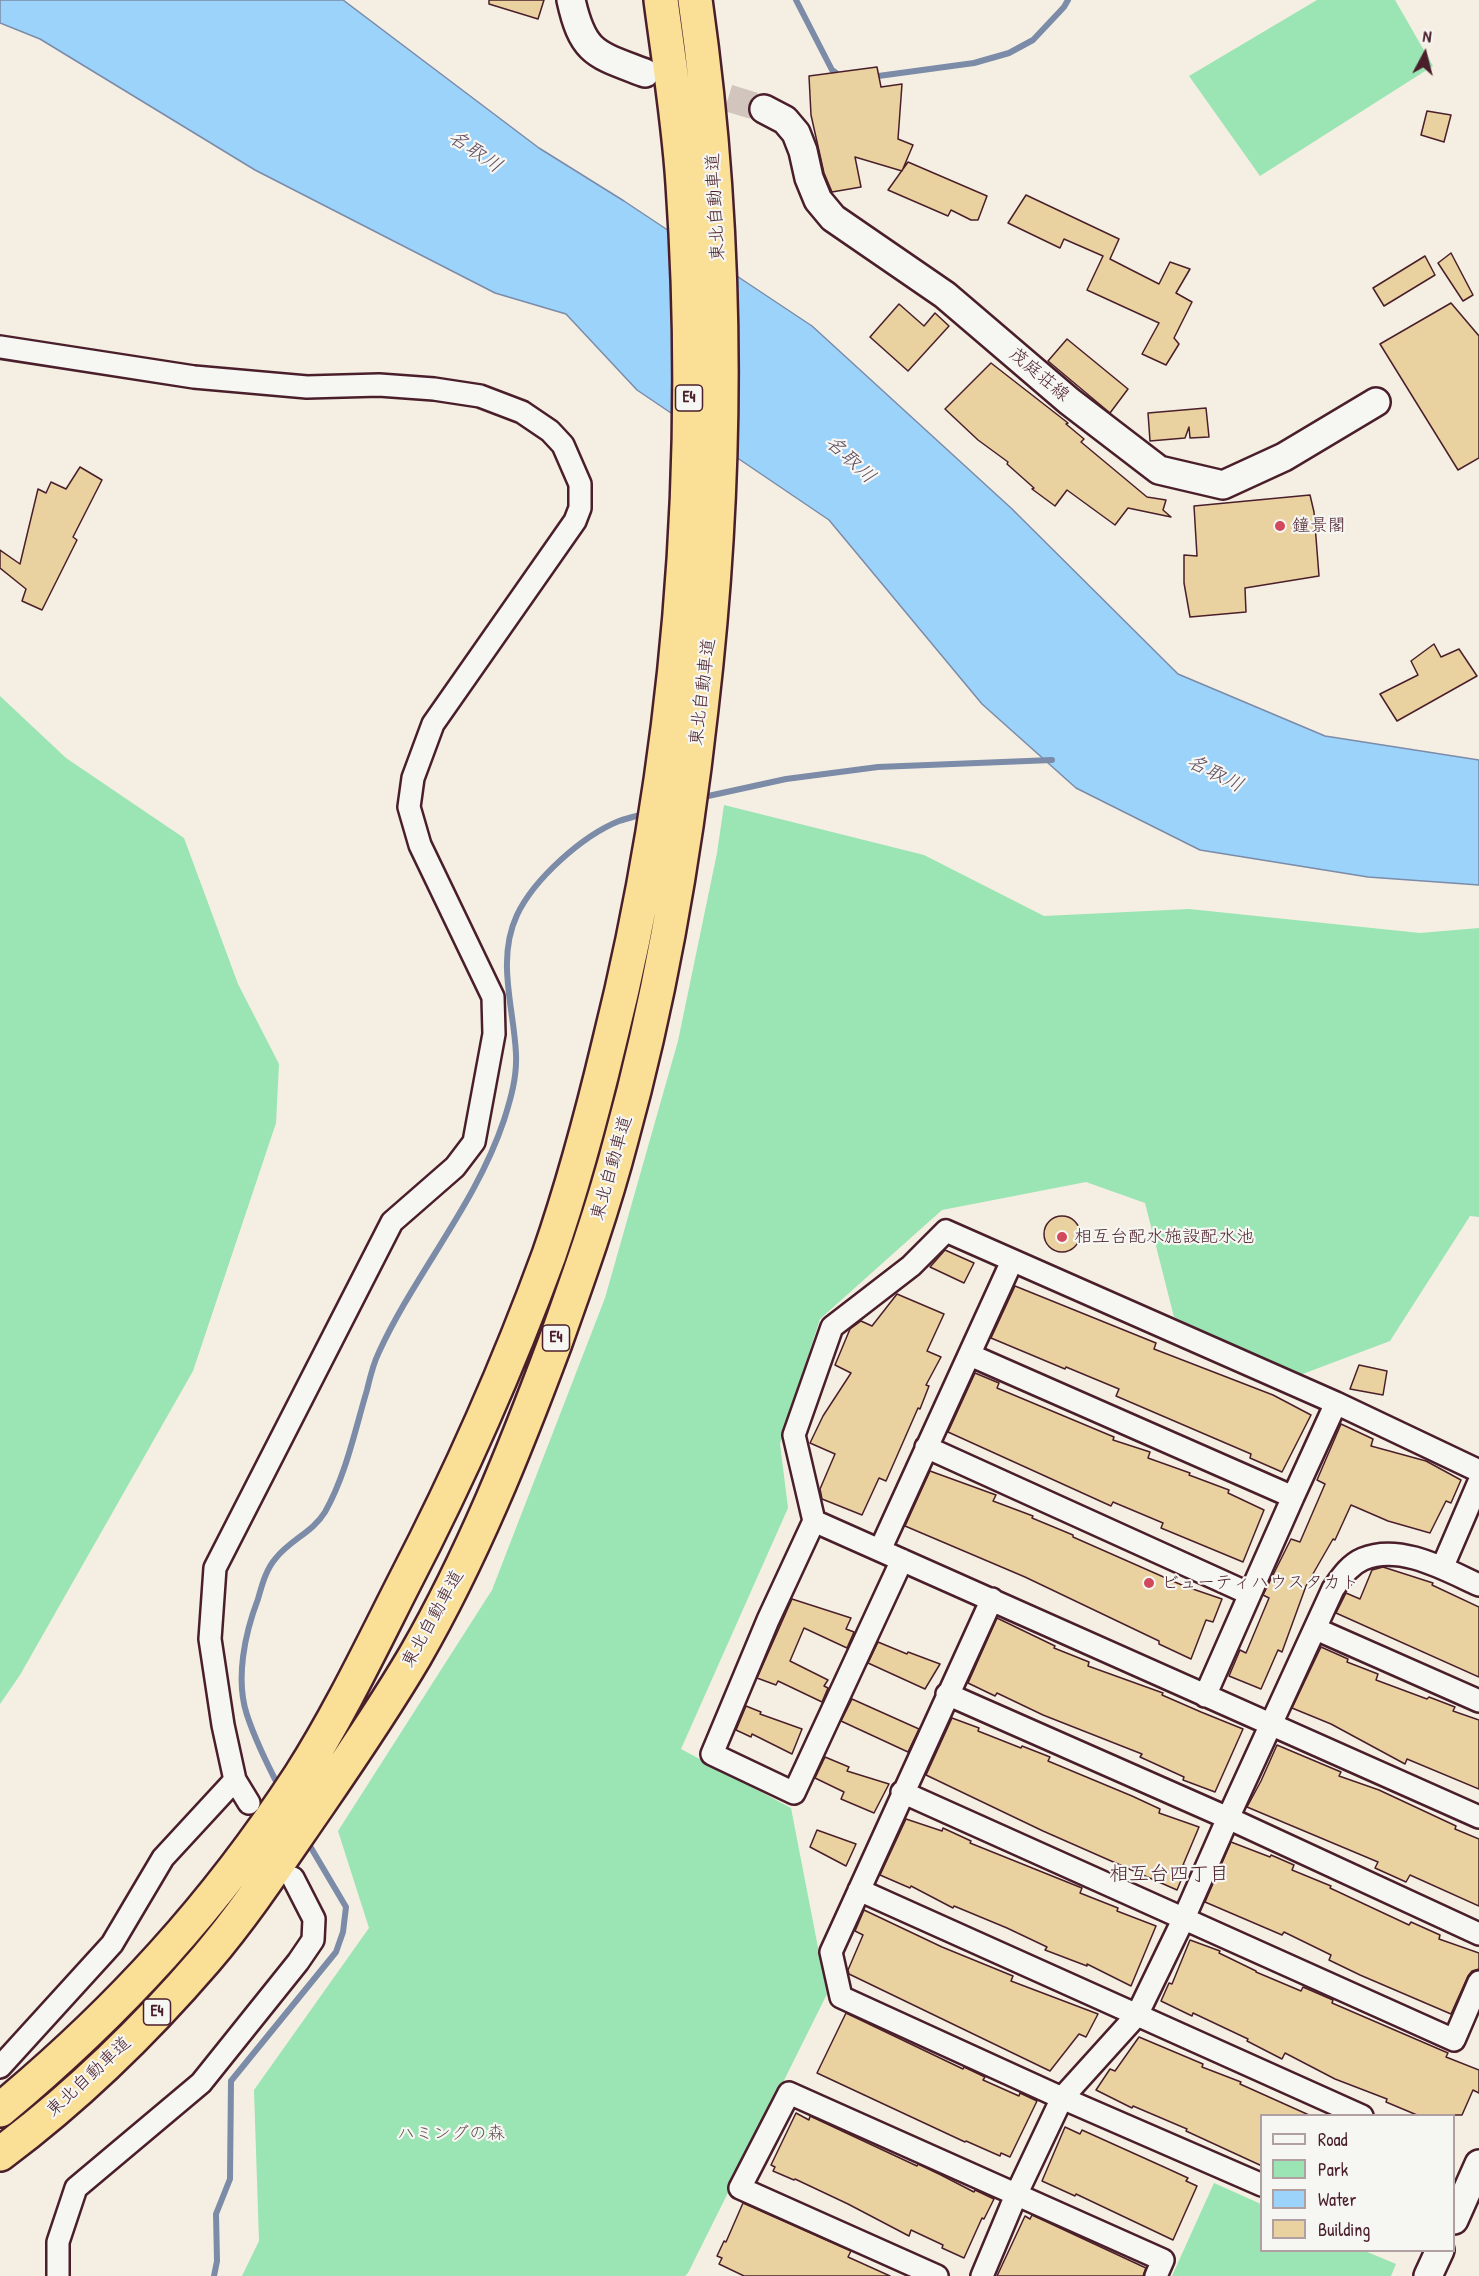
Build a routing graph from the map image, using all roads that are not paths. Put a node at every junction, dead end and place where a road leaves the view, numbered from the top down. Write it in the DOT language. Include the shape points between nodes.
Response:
graph roads {
  1 [pos="571,0"];
  2 [pos="654,0"];
  3 [pos="661,0"];
  4 [pos="695,0"];
  5 [pos="706,0"];
  6 [pos="645,73"];
  7 [pos="675,106"];
  8 [pos="764,109"];
  9 [pos="722,201"];
  10 [pos="0,346"];
  11 [pos="1376,402"];
  12 [pos="1012,1260"];
  13 [pos="970,1354"];
  14 [pos="1336,1403"];
  15 [pos="926,1447"];
  16 [pos="1479,1471"];
  17 [pos="1479,1482"];
  18 [pos="1293,1497"];
  19 [pos="814,1521"];
  20 [pos="880,1550"];
  21 [pos="902,1560"];
  22 [pos="1442,1568"];
  23 [pos="1479,1585"];
  24 [pos="1250,1594"];
  25 [pos="992,1599"];
  26 [pos="1316,1629"];
  27 [pos="947,1694"];
  28 [pos="1205,1695"];
  29 [pos="1479,1701"];
  30 [pos="1271,1726"];
  31 [pos="235,1780"];
  32 [pos="902,1792"];
  33 [pos="259,1811"];
  34 [pos="1479,1817"];
  35 [pos="1228,1818"];
  36 [pos="292,1862"];
  37 [pos="860,1890"];
  38 [pos="1185,1918"];
  39 [pos="1479,1934"];
  40 [pos="1479,1982"];
  41 [pos="1137,2016"];
  42 [pos="0,2067"];
  43 [pos="1062,2098"];
  44 [pos="0,2110"];
  45 [pos="1360,2114"];
  46 [pos="0,2154"];
  47 [pos="1479,2164"];
  48 [pos="1260,2185"];
  49 [pos="1016,2195"];
  50 [pos="1455,2218"];
  51 [pos="1439,2252"];
  52 [pos="58,2276"];
  53 [pos="937,2276"];
  54 [pos="982,2276"];
  55 [pos="1156,2276"];
  56 [pos="1428,2276"];
  1 -- 6 [label="street" via="579,28 590,46"];
  2 -- 7 [label="highway"];
  3 -- 7 [label="highway, 東北自動車道 / E4"];
  4 -- 9 [label="highway, 東北自動車道 / E4"];
  5 -- 9 [label="highway"];
  7 -- 33 [label="highway, 東北自動車道 / E4" via="683,178 690,327 680,618 653,833 621,997 589,1126 550,1250 510,1356 425,1542 335,1715 301,1774"];
  8 -- 11 [label="street, 茂庭荘線" via="785,120 796,133 818,200 833,218 945,295 1069,401 1159,470 1223,485 1284,457"];
  9 -- 36 [label="highway, 東北自動車道 / E4" via="721,432 710,634 687,826 656,995 621,1140 586,1257 546,1366 465,1560 415,1655 316,1808"];
  10 -- 31 [label="street" via="194,377 308,387 390,385 480,396 522,412 550,431 563,445 580,484 575,521 434,724 413,778 409,807 420,845 493,997 494,1034 483,1096 474,1142 455,1167 392,1222 215,1568 210,1639"];
  12 -- 13 [label="street"];
  12 -- 14 [label="street"];
  12 -- 19 [label="street" via="946,1230 911,1266 832,1327 794,1435"];
  13 -- 15 [label="street"];
  13 -- 18 [label="street"];
  14 -- 16 [label="street"];
  14 -- 18 [label="street"];
  15 -- 20 [label="street"];
  15 -- 24 [label="street"];
  17 -- 22 [label="street"];
  18 -- 24 [label="street"];
  19 -- 20 [label="street"];
  19 -- 21 [label="street" via="712,1754 794,1794"];
  20 -- 21 [label="street"];
  21 -- 25 [label="street"];
  22 -- 23 [label="street"];
  22 -- 26 [label="street" via="1412,1557 1384,1555 1363,1559 1346,1571 1333,1589"];
  24 -- 28 [label="street"];
  25 -- 27 [label="street"];
  25 -- 28 [label="street"];
  26 -- 29 [label="street"];
  26 -- 30 [label="street"];
  27 -- 32 [label="street"];
  27 -- 35 [label="street"];
  28 -- 30 [label="street"];
  30 -- 34 [label="street"];
  30 -- 35 [label="street"];
  31 -- 33 [label="street"];
  31 -- 42 [label="street" via="163,1858 112,1944"];
  32 -- 37 [label="street"];
  32 -- 38 [label="street"];
  33 -- 44 [label="highway, 東北自動車道 / E4" via="202,1913 133,1989"];
  35 -- 38 [label="street"];
  35 -- 39 [label="street"];
  36 -- 46 [label="highway, 東北自動車道 / E4" via="150,2019 90,2079"];
  36 -- 52 [label="street" via="314,1919 313,1940 201,2083 76,2188 58,2242"];
  37 -- 41 [label="street"];
  37 -- 43 [label="street" via="831,1952 841,1997"];
  38 -- 40 [label="street" via="1454,2040"];
  38 -- 41 [label="street"];
  41 -- 43 [label="street"];
  41 -- 45 [label="street"];
  43 -- 48 [label="street"];
  43 -- 49 [label="street"];
  47 -- 50 [label="street"];
  49 -- 53 [label="street" via="789,2093 740,2188"];
  49 -- 54 [label="street"];
  49 -- 55 [label="street" via="1163,2260"];
  51 -- 56 [label="street"];
}
